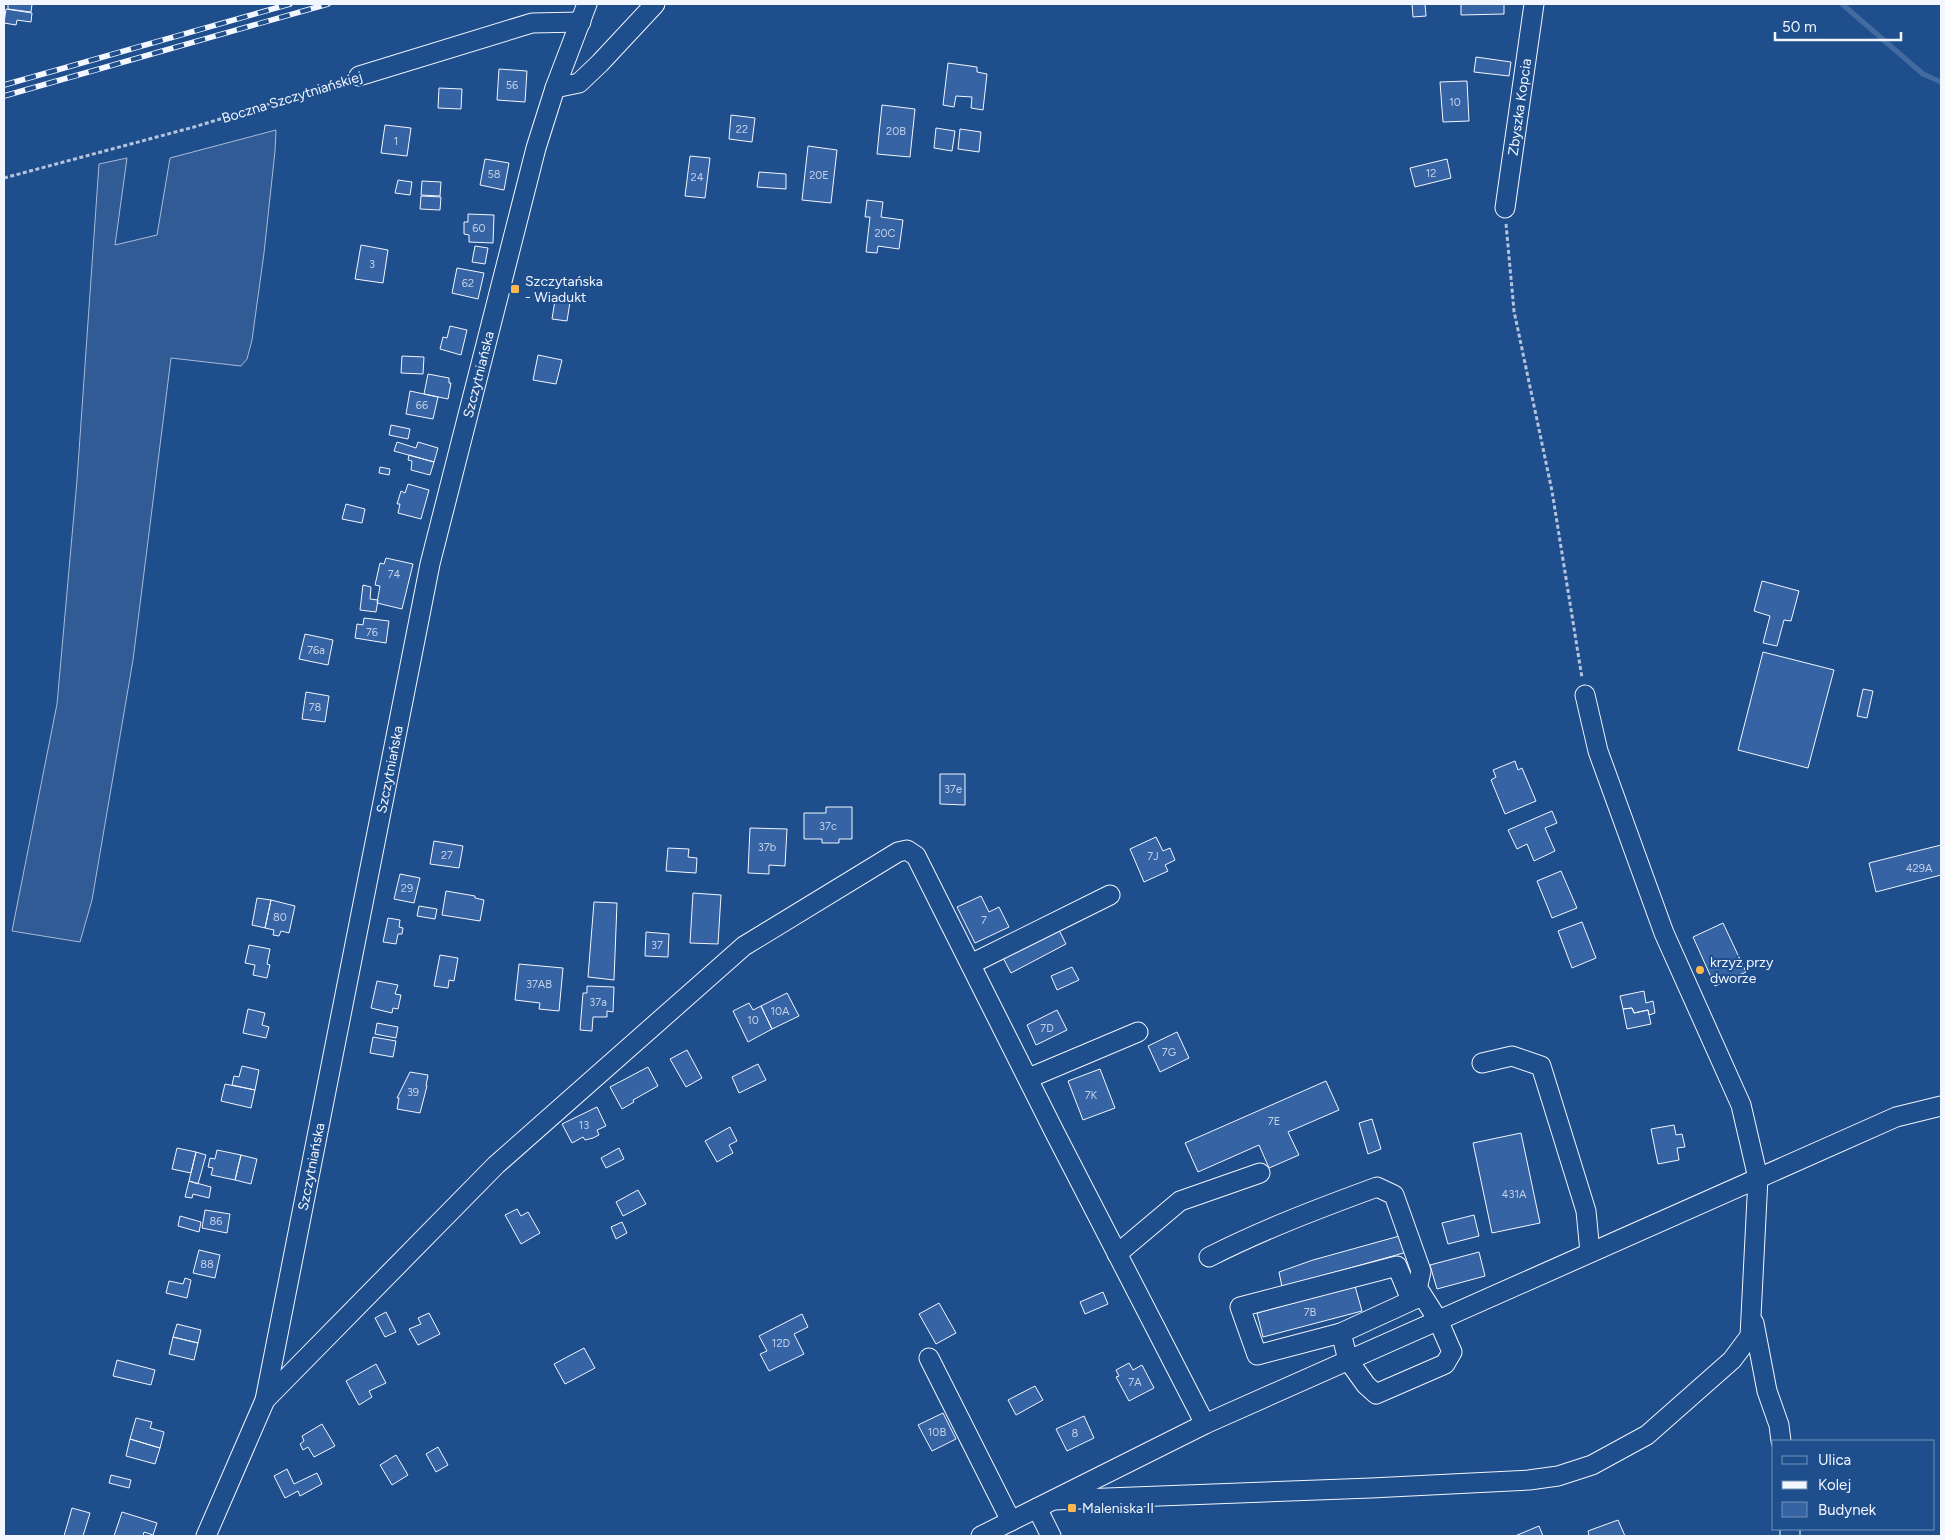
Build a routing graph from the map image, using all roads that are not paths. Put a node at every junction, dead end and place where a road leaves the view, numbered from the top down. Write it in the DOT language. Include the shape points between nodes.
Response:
graph roads {
  1 [pos="587,4"];
  2 [pos="655,4"];
  3 [pos="1534,4"];
  4 [pos="580,22"];
  5 [pos="359,76"];
  6 [pos="555,88"];
  7 [pos="1505,208"];
  8 [pos="1584,696"];
  9 [pos="1110,895"];
  10 [pos="971,964"];
  11 [pos="1138,1032"];
  12 [pos="1482,1063"];
  13 [pos="1028,1078"];
  14 [pos="1941,1106"];
  15 [pos="1260,1173"];
  16 [pos="1758,1178"];
  17 [pos="1590,1252"];
  18 [pos="1117,1254"];
  19 [pos="1210,1257"];
  20 [pos="1414,1294"];
  21 [pos="1752,1317"];
  22 [pos="1438,1320"];
  23 [pos="1341,1333"];
  24 [pos="930,1358"];
  25 [pos="1348,1360"];
  26 [pos="265,1400"];
  27 [pos="1205,1424"];
  28 [pos="1782,1440"];
  29 [pos="1054,1500"];
  30 [pos="1037,1508"];
  31 [pos="1011,1522"];
  32 [pos="206,1536"];
  33 [pos="981,1536"];
  34 [pos="1051,1536"];
  1 -- 4 [label="street, Szczytniańska"];
  2 -- 6 [label="street" via="579,83"];
  3 -- 7 [label="street, Zbyszka Kopcia"];
  4 -- 5 [label="street, Boczna Szczytniańskiej" via="532,23"];
  4 -- 6 [label="street, Szczytniańska"];
  6 -- 26 [label="street, Szczytniańska" via="536,148 430,564"];
  8 -- 16 [label="street" via="1598,751 1664,933 1740,1105"];
  9 -- 10 [label="street"];
  10 -- 13 [label="street"];
  10 -- 26 [label="street" via="916,856 907,850 898,852 744,946 496,1166"];
  11 -- 13 [label="street"];
  12 -- 17 [label="street" via="1512,1056 1541,1066 1586,1210"];
  13 -- 18 [label="street"];
  14 -- 16 [label="street" via="1896,1117"];
  15 -- 18 [label="street" via="1180,1201"];
  16 -- 17 [label="street"];
  16 -- 21 [label="street"];
  17 -- 22 [label="street"];
  18 -- 27 [label="street"];
  19 -- 20 [label="street" via="1324,1206 1377,1187 1394,1195 1421,1271"];
  20 -- 22 [label="street"];
  20 -- 23 [label="street"];
  20 -- 23 [label="street" via="1397,1266 1240,1307 1256,1355"];
  21 -- 28 [label="street" via="1767,1391"];
  21 -- 29 [label="street" via="1750,1336 1732,1360 1647,1436 1592,1465 1558,1476 1371,1488"];
  22 -- 25 [label="street"];
  22 -- 25 [label="street" via="1452,1352 1445,1364 1376,1394"];
  23 -- 25 [label="street"];
  24 -- 31 [label="street"];
  25 -- 27 [label="street"];
  26 -- 32 [label="street, Szczytniańska"];
  27 -- 29 [label="street"];
  29 -- 30 [label="street"];
  30 -- 31 [label="street"];
  30 -- 34 [label="street"];
  31 -- 33 [label="street"];
}
